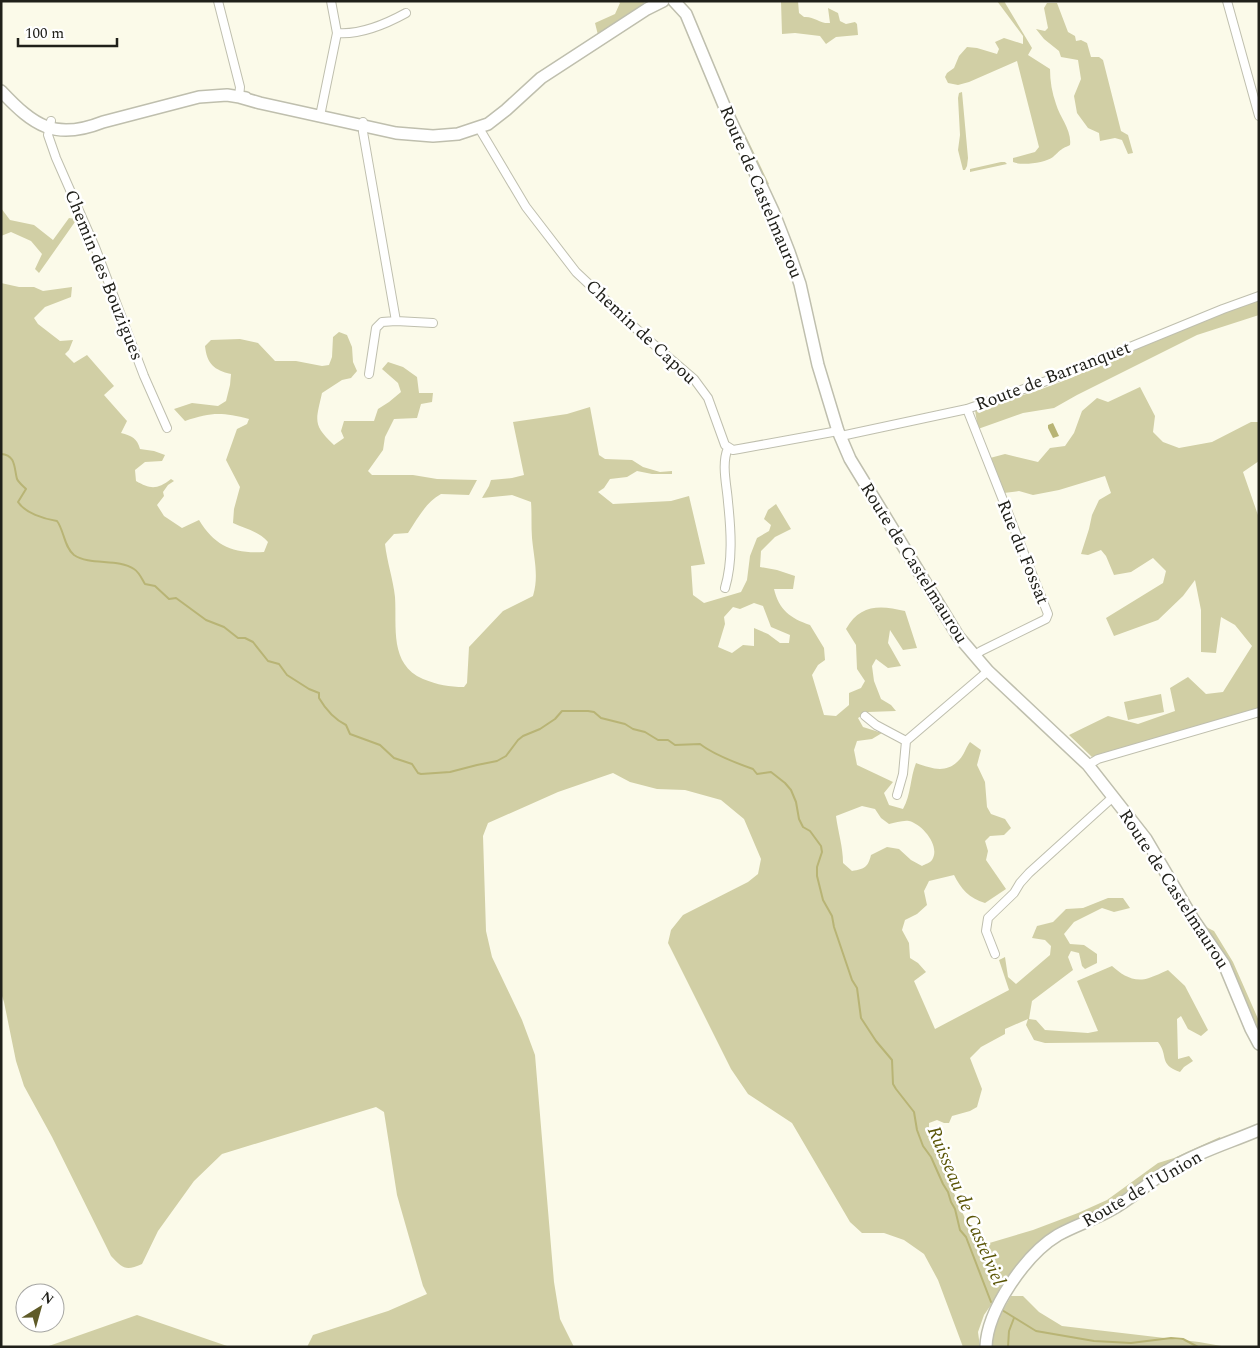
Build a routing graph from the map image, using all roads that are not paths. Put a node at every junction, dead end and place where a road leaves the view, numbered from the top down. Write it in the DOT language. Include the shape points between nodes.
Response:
graph roads {
  1 [pos="218,1"];
  2 [pos="331,1"];
  3 [pos="663,1"];
  4 [pos="674,1"];
  5 [pos="685,1"];
  6 [pos="1227,1"];
  7 [pos="650,5"];
  8 [pos="406,13"];
  9 [pos="686,14"];
  10 [pos="337,33"];
  11 [pos="1,91"];
  12 [pos="239,97"];
  13 [pos="320,115"];
  14 [pos="1259,116"];
  15 [pos="50,124"];
  16 [pos="363,124"];
  17 [pos="479,128"];
  18 [pos="1259,296"];
  19 [pos="396,321"];
  20 [pos="433,323"];
  21 [pos="369,374"];
  22 [pos="967,409"];
  23 [pos="167,428"];
  24 [pos="839,433"];
  25 [pos="728,448"];
  26 [pos="725,588"];
  27 [pos="974,656"];
  28 [pos="988,671"];
  29 [pos="1259,712"];
  30 [pos="865,716"];
  31 [pos="906,741"];
  32 [pos="1088,765"];
  33 [pos="897,795"];
  34 [pos="1113,796"];
  35 [pos="996,954"];
  36 [pos="1259,1044"];
  37 [pos="1259,1130"];
  38 [pos="986,1347"];
  1 -- 12 [label="street" via="240,87"];
  2 -- 10 [label="street"];
  3 -- 7 [label="street"];
  4 -- 9 [label="street, Route de Castelmaurou"];
  5 -- 9 [label="street, Route de Castelmaurou"];
  6 -- 14 [label="street"];
  7 -- 17 [label="street" via="540,78 506,110"];
  8 -- 10 [label="street" via="348,34"];
  9 -- 24 [label="street, Route de Castelmaurou" via="789,252"];
  10 -- 13 [label="street"];
  11 -- 15 [label="street"];
  12 -- 13 [label="street"];
  12 -- 15 [label="street" via="198,97 103,122"];
  13 -- 16 [label="street"];
  15 -- 23 [label="street, Chemin des Bouzigues" via="48,135 56,158"];
  16 -- 17 [label="street" via="396,133 445,136"];
  16 -- 19 [label="street"];
  17 -- 25 [label="street, Chemin de Capou" via="526,207 576,272 702,389"];
  18 -- 22 [label="street, Route de Barranquet" via="1052,379"];
  19 -- 20 [label="street"];
  19 -- 21 [label="street" via="379,323 376,328"];
  22 -- 24 [label="street, Route de Barranquet"];
  22 -- 27 [label="street, Rue du Fossat" via="1048,614 1046,620"];
  24 -- 25 [label="street" via="739,450"];
  24 -- 27 [label="street, Route de Castelmaurou" via="850,459 890,526 958,636"];
  25 -- 26 [label="street" via="725,460 730,542"];
  27 -- 28 [label="street, Route de Castelmaurou"];
  28 -- 31 [label="street"];
  28 -- 32 [label="street, Route de Castelmaurou"];
  29 -- 32 [label="street" via="1098,759"];
  30 -- 31 [label="street"];
  31 -- 33 [label="street"];
  32 -- 34 [label="street, Route de Castelmaurou"];
  34 -- 35 [label="street" via="1029,873 1014,893 991,913 986,930"];
  34 -- 36 [label="street, Route de Castelmaurou" via="1146,839 1224,964"];
  37 -- 38 [label="street, Route de l'Union" via="1173,1167 1109,1211 1057,1236 1037,1251 996,1307 986,1335"];
}
